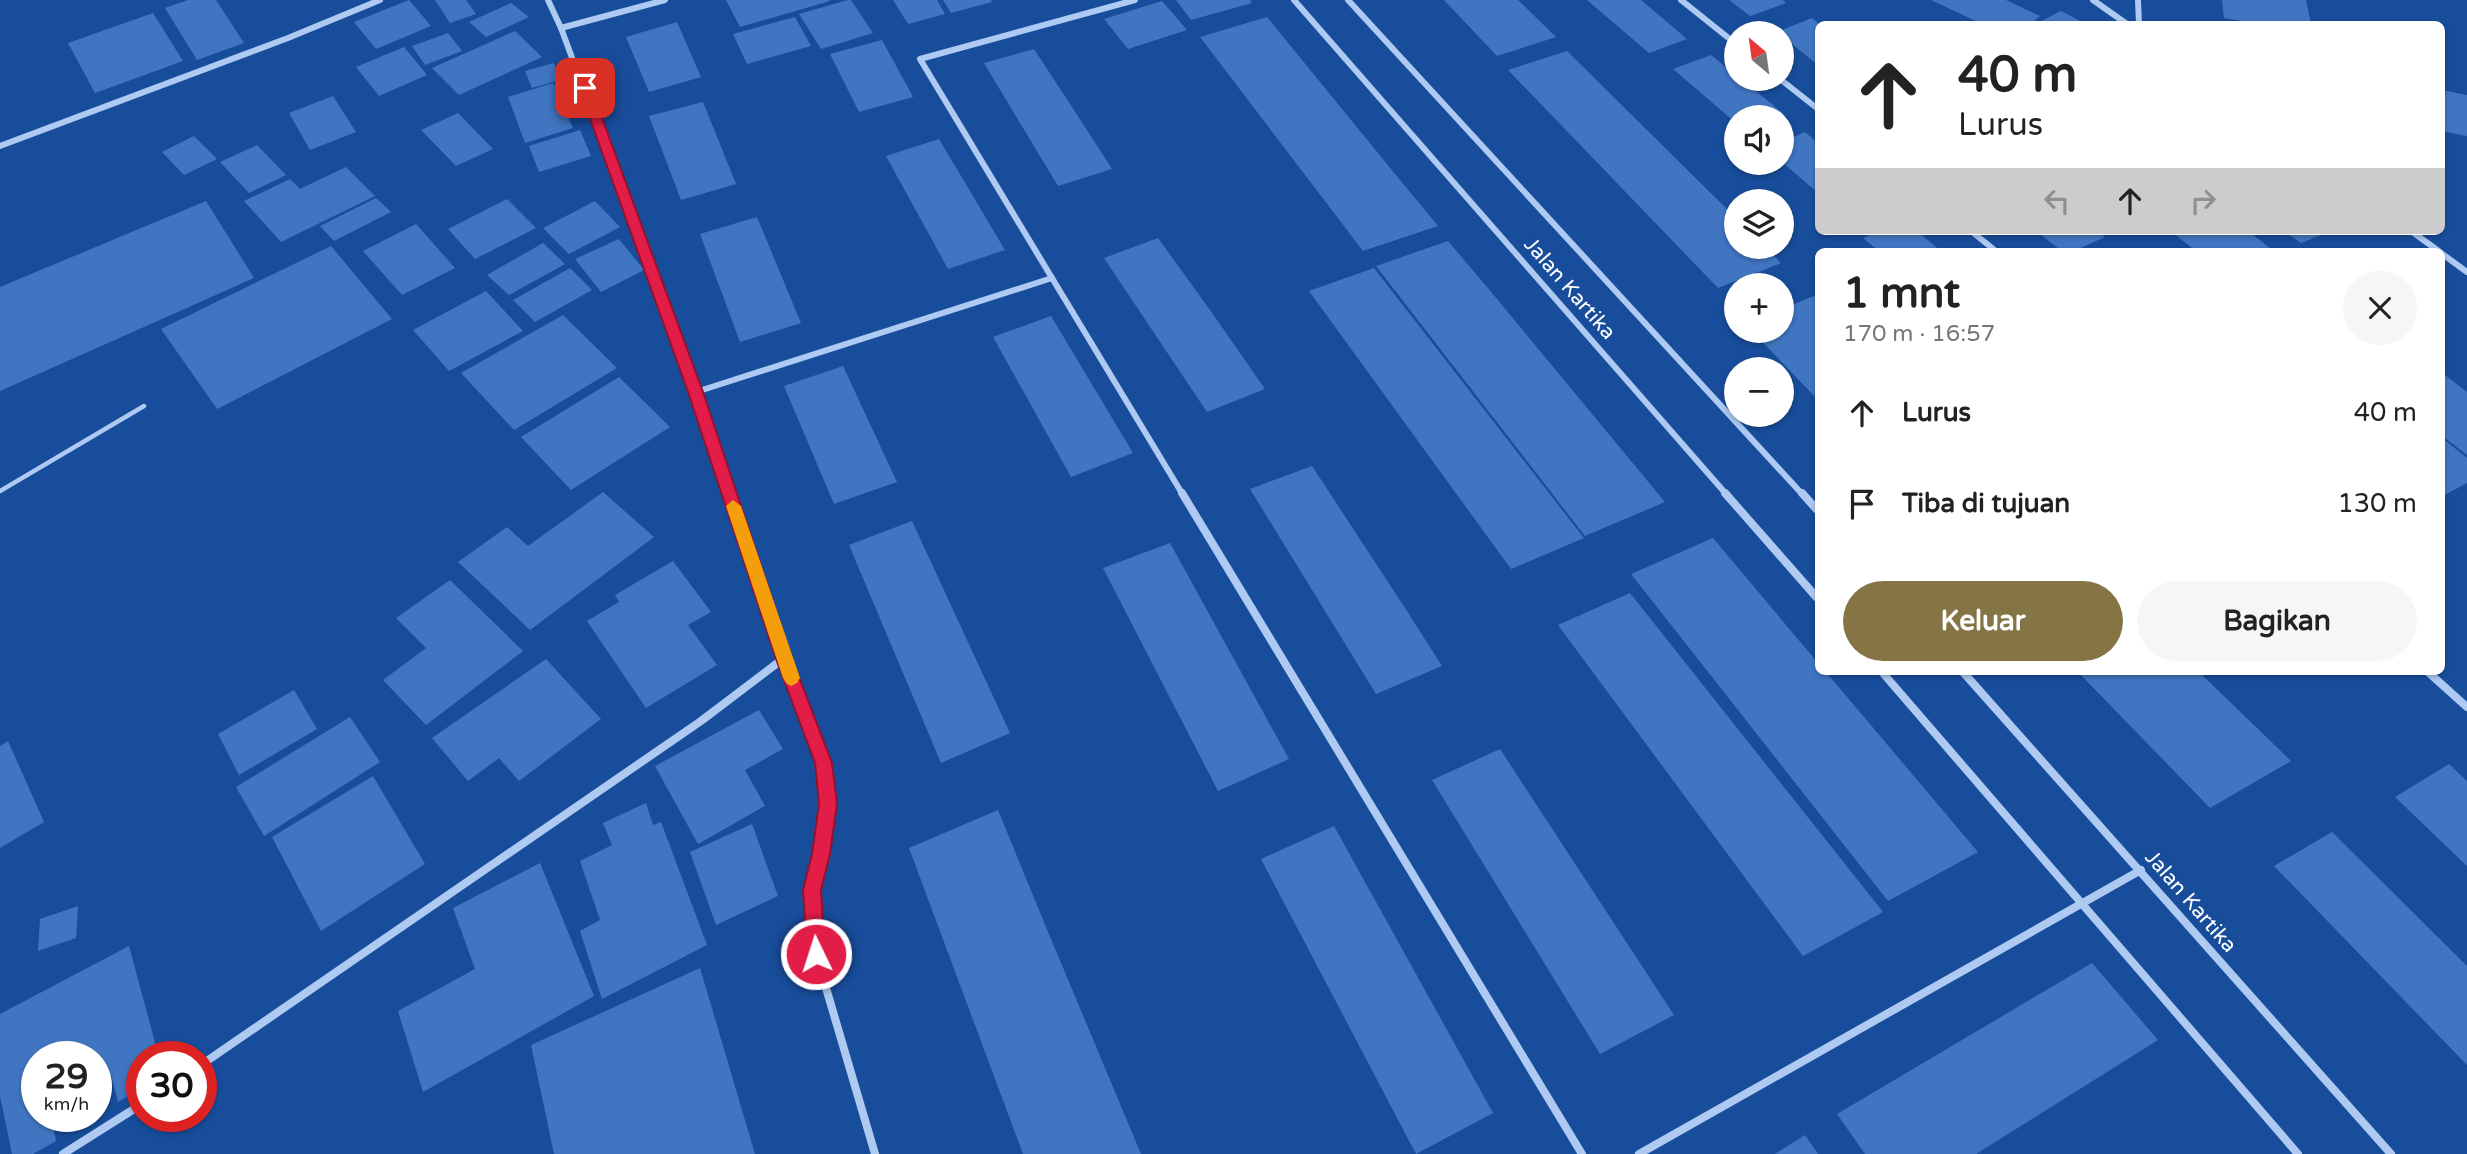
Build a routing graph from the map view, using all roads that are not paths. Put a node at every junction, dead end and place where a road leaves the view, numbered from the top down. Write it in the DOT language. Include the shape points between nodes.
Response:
graph roads {
  1 [pos="380,0"];
  2 [pos="548,0"];
  3 [pos="665,0"];
  4 [pos="1135,0"];
  5 [pos="1294,0"];
  6 [pos="1348,0"];
  7 [pos="1681,0"];
  8 [pos="2093,0"];
  9 [pos="2138,0"];
  10 [pos="2123,21"];
  11 [pos="2140,21"];
  12 [pos="561,28"];
  13 [pos="1724,34"];
  14 [pos="1794,90"];
  15 [pos="1815,107"];
  16 [pos="0,146"];
  17 [pos="1976,235"];
  18 [pos="2416,235"];
  19 [pos="1992,248"];
  20 [pos="2434,248"];
  21 [pos="2445,256"];
  22 [pos="2467,272"];
  23 [pos="1052,278"];
  24 [pos="695,392"];
  25 [pos="144,406"];
  26 [pos="0,491"];
  27 [pos="1815,508"];
  28 [pos="1815,596"];
  29 [pos="784,659"];
  30 [pos="1885,675"];
  31 [pos="1966,675"];
  32 [pos="2431,675"];
  33 [pos="2467,707"];
  34 [pos="2141,870"];
  35 [pos="2082,901"];
  36 [pos="217,1054"];
  37 [pos="126,1114"];
  38 [pos="63,1154"];
  39 [pos="875,1154"];
  40 [pos="1582,1154"];
  41 [pos="1639,1154"];
  42 [pos="2298,1154"];
  43 [pos="2391,1154"];
  1 -- 16 [label="street"];
  2 -- 12 [label="street"];
  3 -- 12 [label="street"];
  4 -- 23 [label="street" via="920,59"];
  5 -- 28 [label="street, Jalan Kartika"];
  6 -- 27 [label="street, Jalan Kartika"];
  7 -- 13 [label="street"];
  8 -- 10 [label="street"];
  9 -- 11 [label="street"];
  12 -- 24 [label="street"];
  14 -- 15 [label="street"];
  17 -- 19 [label="street"];
  18 -- 20 [label="street"];
  21 -- 22 [label="street"];
  23 -- 24 [label="street"];
  23 -- 40 [label="street"];
  24 -- 29 [label="street"];
  25 -- 26 [label="lane"];
  29 -- 36 [label="street"];
  29 -- 39 [label="street" via="823,763 828,804 812,890 816,954"];
  30 -- 35 [label="street"];
  31 -- 34 [label="street, Jalan Kartika"];
  32 -- 33 [label="street"];
  34 -- 35 [label="street"];
  34 -- 43 [label="street, Jalan Kartika"];
  35 -- 41 [label="street"];
  35 -- 42 [label="street"];
  37 -- 38 [label="street"];
}
